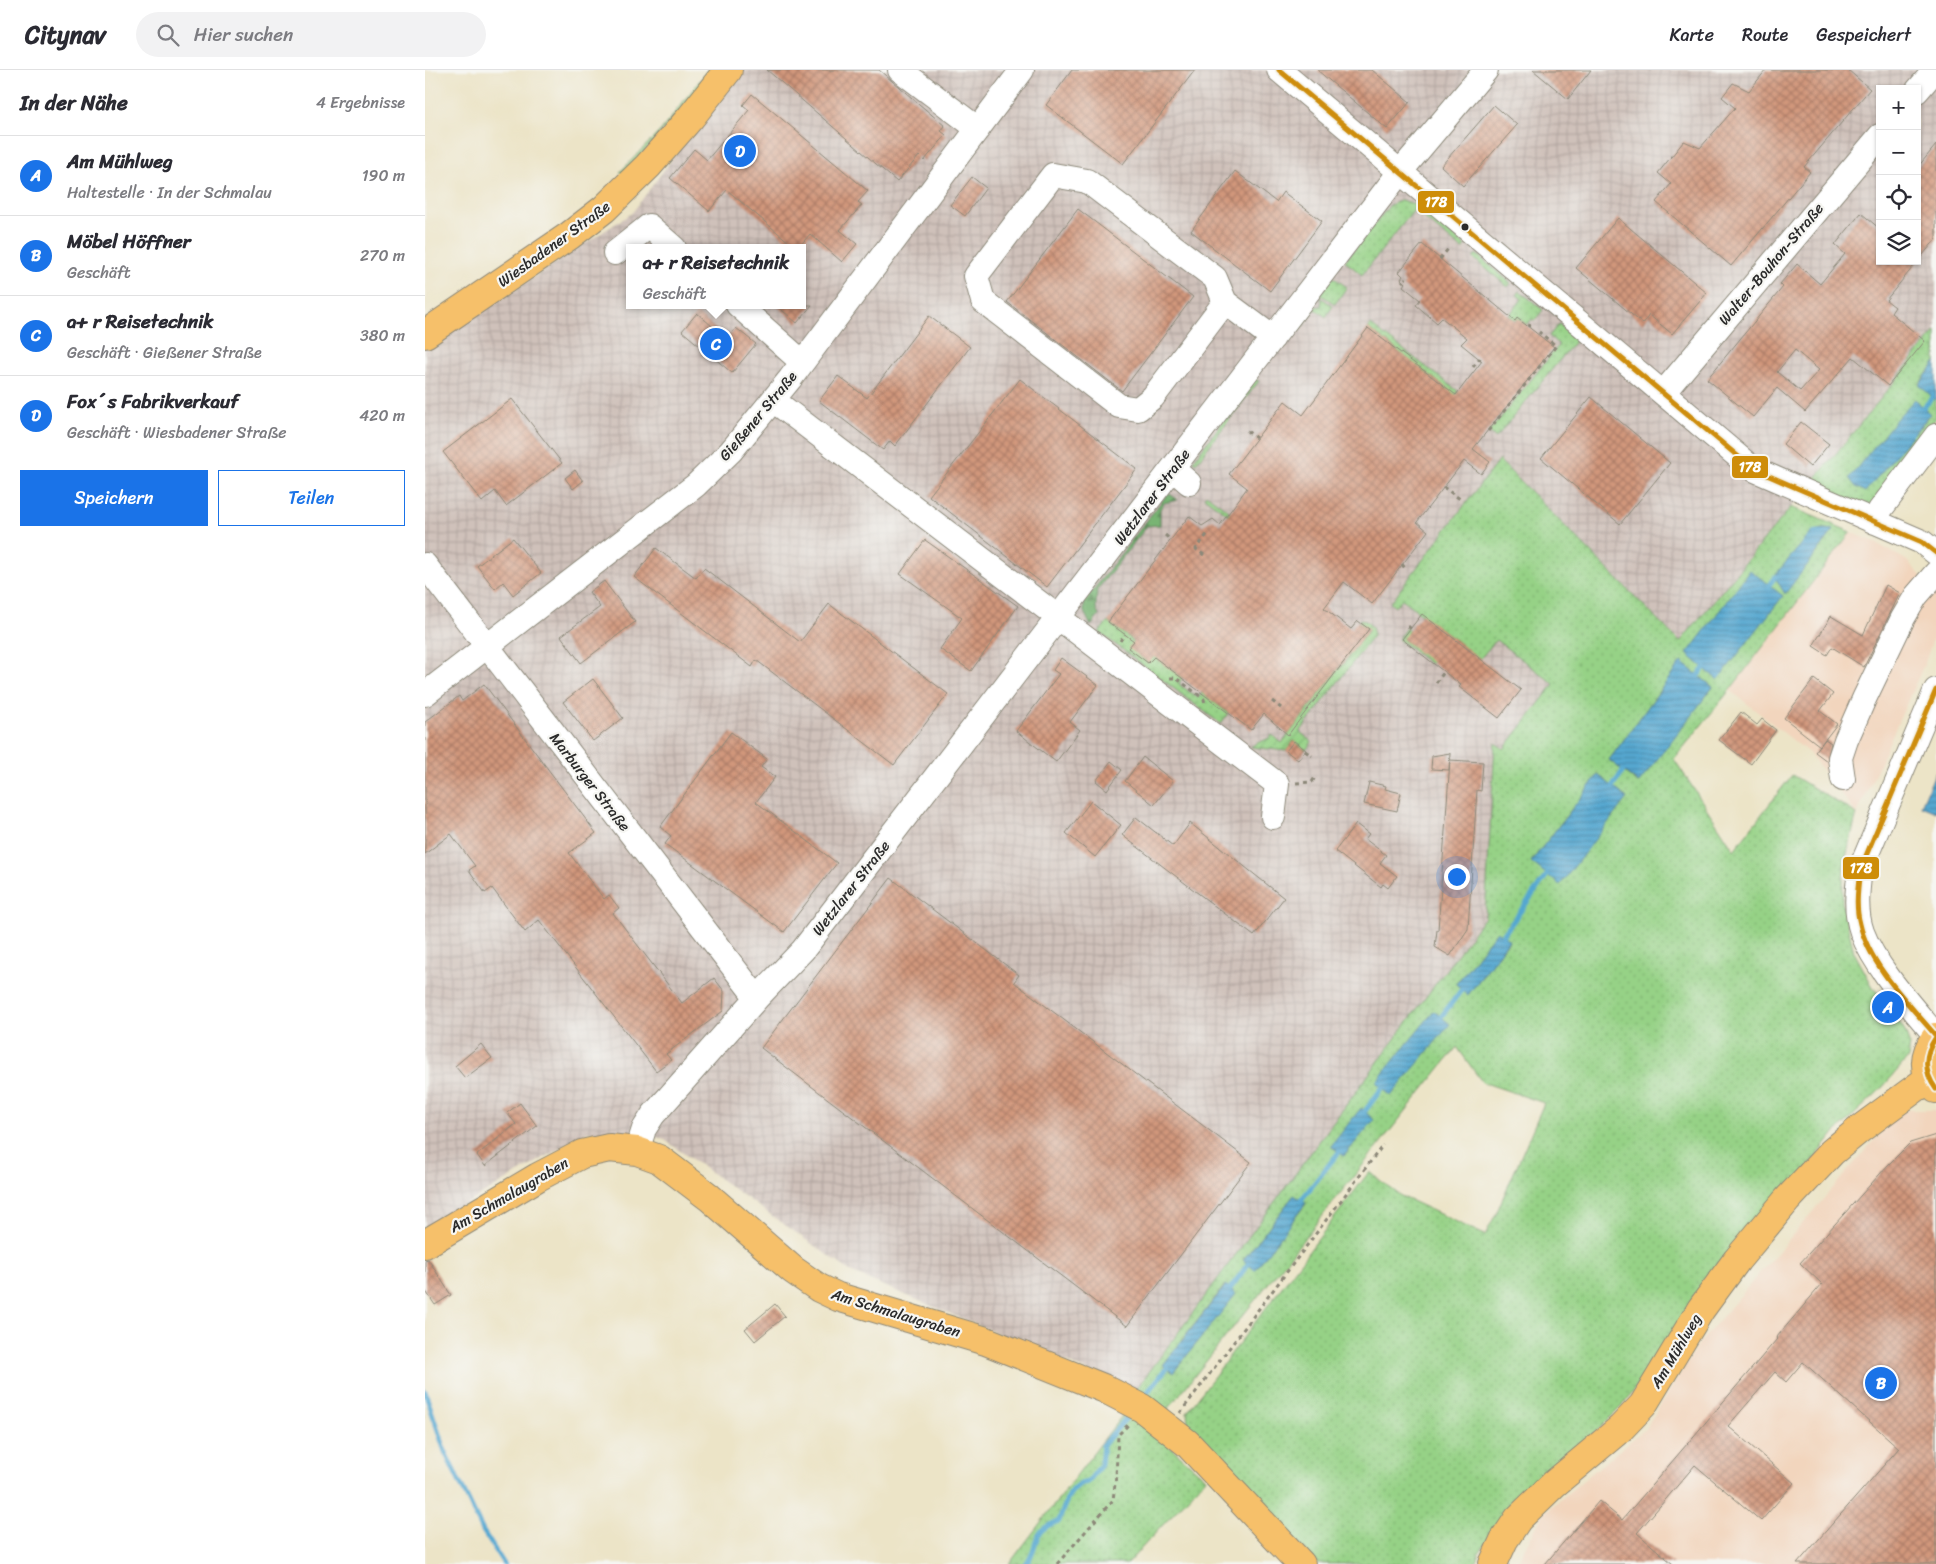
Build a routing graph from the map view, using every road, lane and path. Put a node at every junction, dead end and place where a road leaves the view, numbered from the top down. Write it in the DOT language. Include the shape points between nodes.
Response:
graph roads {
  1 [pos="728,70"];
  2 [pos="900,70"];
  3 [pos="1022,70"];
  4 [pos="1279,70"];
  5 [pos="1486,70"];
  6 [pos="1935,70"];
  7 [pos="1921,86"];
  8 [pos="978,129"];
  9 [pos="1876,141"];
  10 [pos="1399,172"];
  11 [pos="627,244"];
  12 [pos="669,244"];
  13 [pos="626,245"];
  14 [pos="1448,249"];
  15 [pos="615,254"];
  16 [pos="1440,259"];
  17 [pos="1225,302"];
  18 [pos="742,309"];
  19 [pos="1539,332"];
  20 [pos="425,334"];
  21 [pos="1273,338"];
  22 [pos="1483,361"];
  23 [pos="802,362"];
  24 [pos="1473,367"];
  25 [pos="1663,393"];
  26 [pos="773,400"];
  27 [pos="1247,431"];
  28 [pos="1488,431"];
  29 [pos="1936,436"];
  30 [pos="1256,438"];
  31 [pos="1443,487"];
  32 [pos="1459,499"];
  33 [pos="1875,522"];
  34 [pos="1209,532"];
  35 [pos="1165,535"];
  36 [pos="1171,540"];
  37 [pos="1936,554"];
  38 [pos="1204,555"];
  39 [pos="1402,564"];
  40 [pos="425,565"];
  41 [pos="1406,570"];
  42 [pos="1936,573"];
  43 [pos="1059,618"];
  44 [pos="487,647"];
  45 [pos="1444,672"];
  46 [pos="1176,678"];
  47 [pos="1436,683"];
  48 [pos="1936,690"];
  49 [pos="425,694"];
  50 [pos="1204,699"];
  51 [pos="1272,702"];
  52 [pos="1281,708"];
  53 [pos="1305,751"];
  54 [pos="1312,756"];
  55 [pos="1843,779"];
  56 [pos="1273,817"];
  57 [pos="757,998"];
  58 [pos="1936,1036"];
  59 [pos="1932,1084"];
  60 [pos="1383,1145"];
  61 [pos="637,1151"];
  62 [pos="425,1244"];
  63 [pos="1142,1408"];
  64 [pos="1169,1427"];
  65 [pos="1057,1564"];
  66 [pos="1301,1564"];
  67 [pos="1493,1564"];
  1 -- 20 [label="main road, Wiesbadener Straße" via="648,166 604,209"];
  2 -- 8 [label="street"];
  3 -- 8 [label="street, Gießener Straße"];
  4 -- 10 [label="street"];
  5 -- 10 [label="street, Wetzlarer Straße"];
  6 -- 7 [label="street"];
  8 -- 23 [label="street, Gießener Straße"];
  9 -- 25 [label="street, Walter-Bouhon-Straße"];
  10 -- 21 [label="street, Wetzlarer Straße"];
  10 -- 25 [label="street"];
  11 -- 12 [label="street" via="649,226"];
  13 -- 15 [label="street"];
  14 -- 16 [label="path"];
  17 -- 17 [label="street" via="1153,397 1138,409 1119,406 983,301 977,276 1053,175 1087,181 1215,278"];
  17 -- 21 [label="street"];
  18 -- 23 [label="street"];
  19 -- 28 [label="path" via="1557,346"];
  21 -- 43 [label="street, Wetzlarer Straße" via="1188,482"];
  22 -- 24 [label="path" via="1479,358"];
  23 -- 26 [label="street, Gießener Straße"];
  25 -- 33 [label="street" via="1753,469"];
  26 -- 43 [label="street"];
  26 -- 44 [label="street, Gießener Straße" via="731,452 696,485"];
  27 -- 30 [label="path"];
  29 -- 33 [label="street" via="1880,510"];
  31 -- 32 [label="path"];
  33 -- 37 [label="street" via="1922,542"];
  34 -- 38 [label="path" via="1196,549"];
  35 -- 36 [label="path"];
  39 -- 41 [label="path"];
  40 -- 44 [label="street, Marburger Straße"];
  42 -- 55 [label="street" via="1916,596 1903,618 1864,699 1841,758"];
  43 -- 56 [label="street" via="1277,784"];
  43 -- 57 [label="street, Wetzlarer Straße" via="803,950"];
  44 -- 49 [label="street, Gießener Straße"];
  44 -- 57 [label="street, Marburger Straße"];
  45 -- 47 [label="path"];
  46 -- 50 [label="path"];
  48 -- 58 [label="street" via="1860,870 1857,893 1862,932 1876,959"];
  51 -- 52 [label="path"];
  53 -- 54 [label="path"];
  57 -- 61 [label="street, Wetzlarer Straße" via="653,1115 644,1129"];
  58 -- 59 [label="main road" via="1925,1056 1925,1068"];
  59 -- 67 [label="main road, Am Mühlweg" via="1860,1128 1832,1152 1787,1200 1701,1309 1643,1405 1518,1519"];
  60 -- 64 [label="path"];
  61 -- 62 [label="main road, Am Schmalaugraben" via="609,1148 582,1154"];
  61 -- 63 [label="main road, Am Schmalaugraben" via="659,1159 691,1182 793,1270 819,1288 839,1297 986,1341 1087,1381"];
  63 -- 64 [label="main road, Am Schmalaugraben"];
  63 -- 65 [label="path" via="1118,1435 1113,1500"];
  64 -- 66 [label="main road, Am Schmalaugraben" via="1187,1442"];
}
